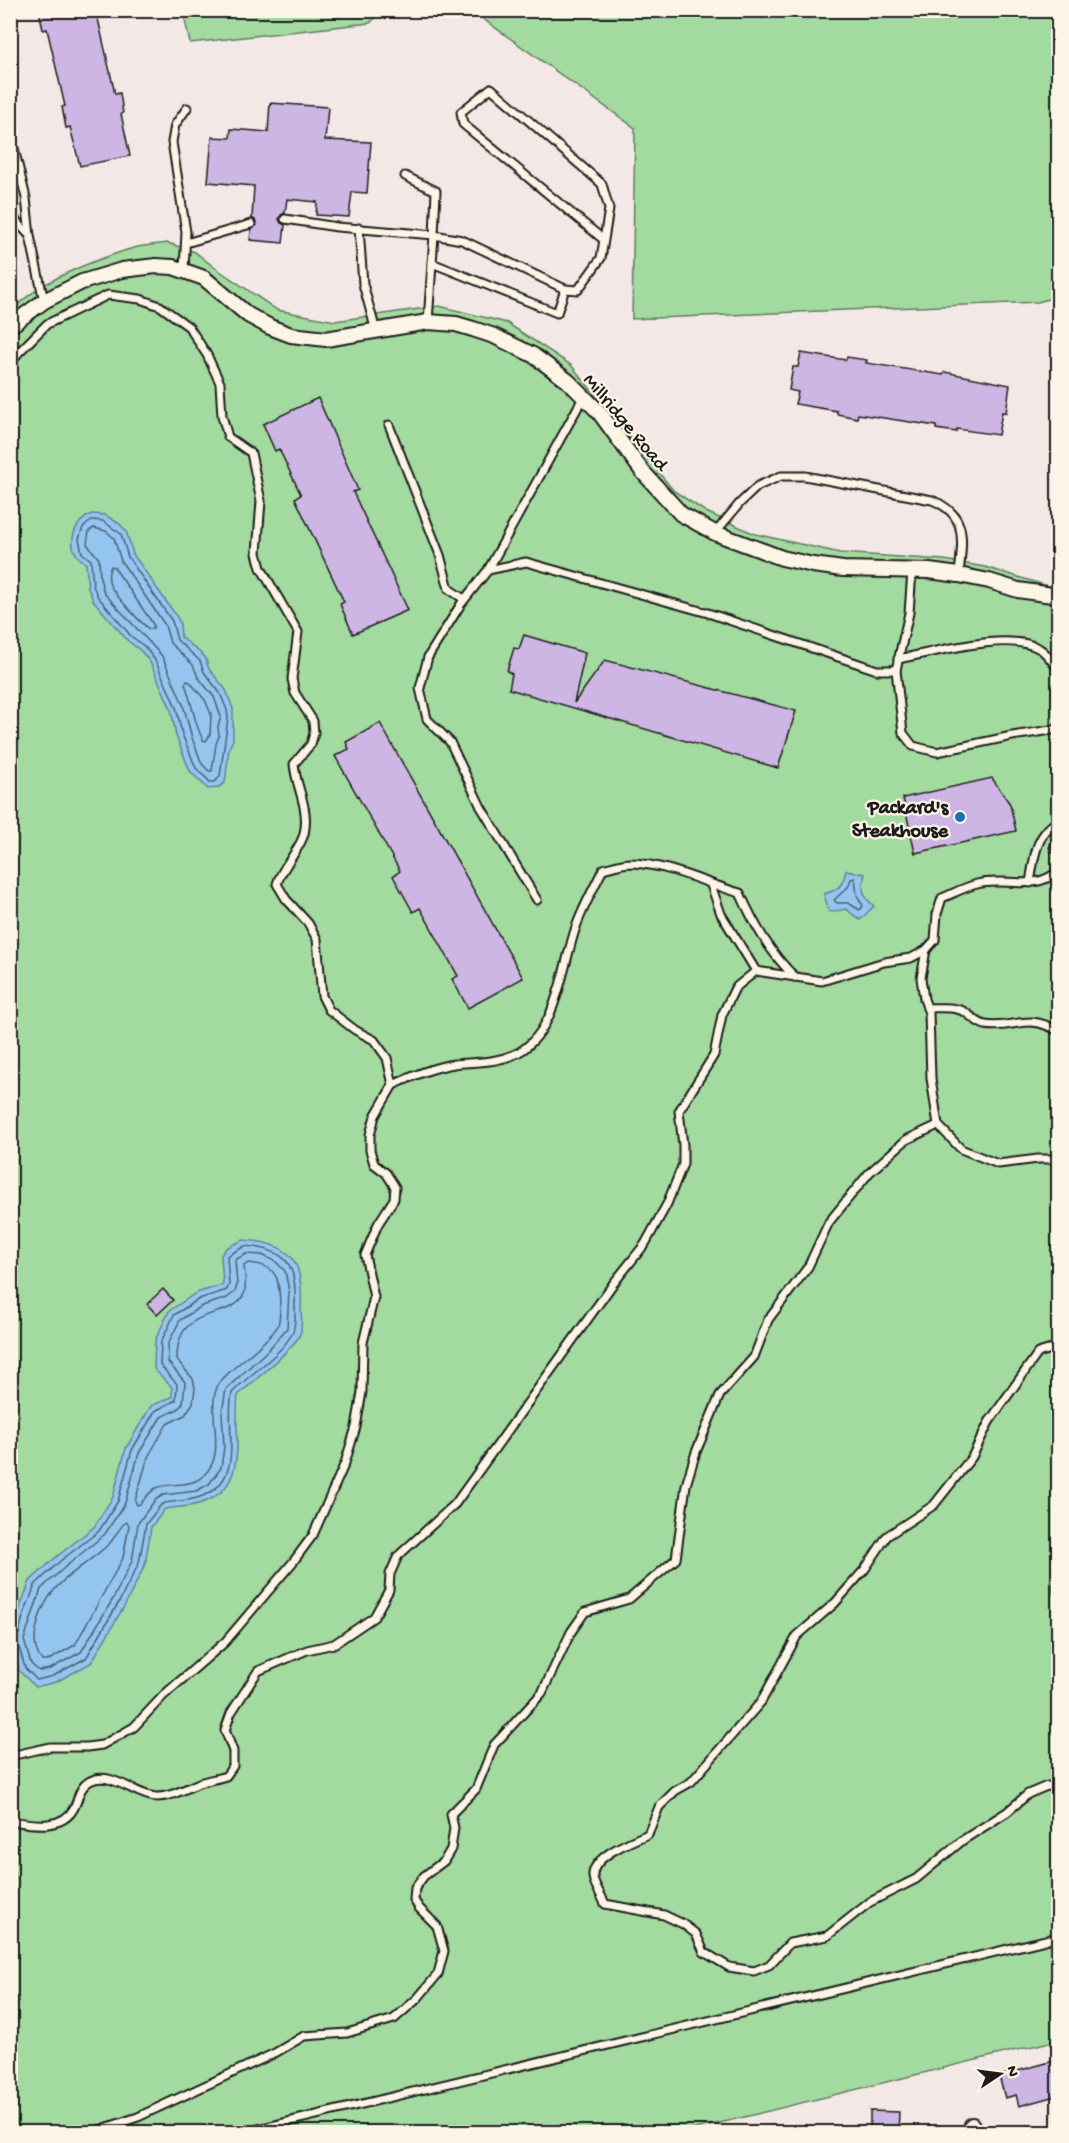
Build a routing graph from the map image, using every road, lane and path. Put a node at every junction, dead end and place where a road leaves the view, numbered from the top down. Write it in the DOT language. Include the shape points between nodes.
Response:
graph roads {
  1 [pos="187,108"];
  2 [pos="10,132"];
  3 [pos="405,176"];
  4 [pos="10,214"];
  5 [pos="285,219"];
  6 [pos="251,224"];
  7 [pos="359,228"];
  8 [pos="434,235"];
  9 [pos="30,236"];
  10 [pos="604,240"];
  11 [pos="186,243"];
  12 [pos="432,263"];
  13 [pos="184,270"];
  14 [pos="565,289"];
  15 [pos="44,301"];
  16 [pos="428,322"];
  17 [pos="10,326"];
  18 [pos="376,331"];
  19 [pos="10,365"];
  20 [pos="584,396"];
  21 [pos="388,425"];
  22 [pos="715,533"];
  23 [pos="488,570"];
  24 [pos="912,571"];
  25 [pos="959,575"];
  26 [pos="1059,598"];
  27 [pos="464,599"];
  28 [pos="898,659"];
  29 [pos="1059,669"];
  30 [pos="896,670"];
  31 [pos="1059,729"];
  32 [pos="1059,821"];
  33 [pos="1059,838"];
  34 [pos="1054,848"];
  35 [pos="1059,871"];
  36 [pos="1030,883"];
  37 [pos="711,885"];
  38 [pos="537,900"];
  39 [pos="926,950"];
  40 [pos="756,971"];
  41 [pos="795,977"];
  42 [pos="927,1008"];
  43 [pos="1059,1031"];
  44 [pos="393,1085"];
  45 [pos="938,1125"];
  46 [pos="1059,1159"];
  47 [pos="1059,1347"];
  48 [pos="1059,1586"];
  49 [pos="1059,1592"];
  50 [pos="10,1756"];
  51 [pos="1059,1787"];
  52 [pos="10,1821"];
  53 [pos="1059,1937"];
  54 [pos="82,2133"];
  55 [pos="246,2133"];
  1 -- 11 [label="lane" via="175,125 172,142"];
  2 -- 9 [label="lane" via="26,198"];
  3 -- 8 [label="lane" via="436,191"];
  4 -- 9 [label="lane"];
  5 -- 7 [label="lane"];
  6 -- 11 [label="lane"];
  7 -- 8 [label="lane"];
  7 -- 18 [label="lane" via="363,284"];
  8 -- 12 [label="lane"];
  8 -- 14 [label="lane" via="462,240"];
  9 -- 15 [label="lane"];
  10 -- 10 [label="lane" via="609,209 602,184 491,88 461,112 463,124"];
  10 -- 14 [label="lane" via="602,258 591,274 578,290"];
  11 -- 13 [label="lane"];
  12 -- 14 [label="lane" via="557,313"];
  12 -- 16 [label="lane"];
  13 -- 15 [label="street, Millridge Road" via="156,266 122,270 82,282"];
  13 -- 18 [label="street, Millridge Road" via="204,278 248,315 291,335 326,339"];
  15 -- 17 [label="street, Millridge Road"];
  16 -- 18 [label="street, Millridge Road"];
  16 -- 20 [label="street, Millridge Road" via="473,328 514,344 551,367"];
  19 -- 44 [label="lane" via="47,324 108,295 160,306 189,327 207,355 220,383 228,437 251,453 261,501 257,553 261,568 298,632 292,680 295,693 313,721 311,744 294,764 295,781 304,798 303,836 277,884 317,939 322,996 328,1010 374,1040 387,1058"];
  20 -- 22 [label="street, Millridge Road" via="681,514"];
  20 -- 23 [label="lane"];
  21 -- 27 [label="lane" via="440,555 449,590"];
  22 -- 24 [label="street, Millridge Road" via="772,555 813,565"];
  22 -- 25 [label="lane" via="758,486 781,476 805,476 944,505 959,521 963,540"];
  23 -- 27 [label="lane"];
  23 -- 30 [label="lane" via="526,562 708,613 877,670"];
  24 -- 25 [label="street, Millridge Road"];
  24 -- 28 [label="lane" via="909,613"];
  25 -- 26 [label="street, Millridge Road"];
  27 -- 38 [label="lane" via="428,657 420,688 427,719 450,742 481,807"];
  28 -- 29 [label="lane" via="996,641 1039,649"];
  28 -- 30 [label="lane"];
  30 -- 31 [label="lane" via="903,733 913,746 937,752"];
  32 -- 36 [label="lane" via="1050,826 1036,847"];
  33 -- 34 [label="lane"];
  35 -- 36 [label="lane"];
  36 -- 39 [label="lane" via="979,884 942,898 935,940"];
  37 -- 40 [label="lane" via="721,914"];
  37 -- 41 [label="lane" via="740,892 778,962"];
  37 -- 44 [label="lane" via="669,869 629,863 603,869 576,926 546,1023 535,1040 514,1055 434,1068"];
  39 -- 41 [label="lane" via="911,958 822,981"];
  39 -- 42 [label="lane" via="921,978"];
  40 -- 41 [label="lane"];
  40 -- 52 [label="lane" via="735,987 722,1015 714,1055 679,1111 683,1164 645,1244 455,1504 399,1557 390,1574 389,1590 374,1617 334,1644 307,1650 258,1671 231,1713 225,1730 233,1766 226,1776 171,1795 153,1797 105,1778 90,1781 80,1791 73,1810 62,1819 43,1826"];
  42 -- 43 [label="lane" via="962,1011 982,1024 1027,1021 1047,1024"];
  42 -- 45 [label="lane"];
  44 -- 50 [label="lane" via="375,1116 370,1135 374,1164 386,1173 395,1193 365,1255 374,1297 363,1343 362,1392 356,1427 345,1463 313,1535 225,1642 134,1727 102,1744 50,1747"];
  45 -- 46 [label="lane" via="961,1149 998,1164"];
  45 -- 54 [label="lane" via="897,1148 869,1173 829,1222 808,1267 768,1320 754,1357 720,1395 686,1485 675,1559 629,1599 585,1612 542,1693 494,1745 476,1790 451,1814 451,1849 415,1888 414,1900 437,1926 444,1951 438,1974 417,1999 394,2019 347,2033 304,2036 138,2117"];
  47 -- 51 [label="lane" via="1038,1353 989,1422 972,1457 934,1505 887,1536 835,1603 797,1636 761,1702 691,1782 675,1791 660,1807 648,1834 610,1852 596,1865 593,1877 605,1904 664,1915 696,1934 704,1952 729,1967 754,1971 769,1965 790,1943 827,1936 870,1902 916,1879 1028,1794 1047,1786"];
  48 -- 49 [label="lane"];
  53 -- 55 [label="lane"];
}
